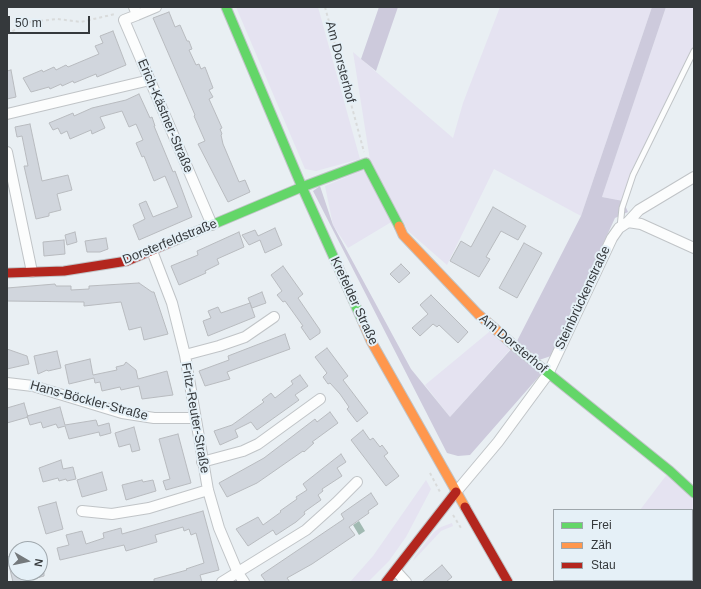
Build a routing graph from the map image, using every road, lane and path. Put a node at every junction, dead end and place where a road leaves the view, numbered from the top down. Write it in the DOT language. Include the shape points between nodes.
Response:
graph roads {
  1 [pos="156,7"];
  2 [pos="226,7"];
  3 [pos="325,7"];
  4 [pos="135,11"];
  5 [pos="118,14"];
  6 [pos="7,34"];
  7 [pos="694,51"];
  8 [pos="150,80"];
  9 [pos="7,114"];
  10 [pos="7,152"];
  11 [pos="366,163"];
  12 [pos="694,176"];
  13 [pos="302,187"];
  14 [pos="628,222"];
  15 [pos="212,225"];
  16 [pos="620,228"];
  17 [pos="694,248"];
  18 [pos="152,251"];
  19 [pos="32,272"];
  20 [pos="7,274"];
  21 [pos="274,317"];
  22 [pos="185,355"];
  23 [pos="548,374"];
  24 [pos="7,383"];
  25 [pos="320,399"];
  26 [pos="195,418"];
  27 [pos="202,462"];
  28 [pos="357,482"];
  29 [pos="208,490"];
  30 [pos="456,492"];
  31 [pos="694,493"];
  32 [pos="82,511"];
  33 [pos="396,571"];
  34 [pos="238,573"];
  35 [pos="222,582"];
  36 [pos="244,582"];
  37 [pos="386,582"];
  38 [pos="406,582"];
  39 [pos="508,582"];
  1 -- 4 [label="street, Erich-Kästner-Straße"];
  2 -- 13 [label="street, Krefelder Straße"];
  3 -- 11 [label="path, Am Dorsterhof"];
  4 -- 8 [label="street, Erich-Kästner-Straße" via="124,20"];
  5 -- 6 [label="path" via="81,22 57,19 30,22"];
  7 -- 16 [label="lane" via="633,175 622,208"];
  8 -- 9 [label="street"];
  8 -- 15 [label="street, Erich-Kästner-Straße"];
  10 -- 19 [label="street"];
  11 -- 13 [label="street"];
  11 -- 23 [label="street, Am Dorsterhof" via="403,235 478,314"];
  12 -- 14 [label="street, Steinbrückenstraße" via="639,210"];
  13 -- 15 [label="street, Dorsterfeldstraße"];
  13 -- 30 [label="street, Krefelder Straße" via="372,341"];
  14 -- 16 [label="street, Steinbrückenstraße"];
  14 -- 17 [label="street" via="641,224"];
  15 -- 18 [label="street, Dorsterfeldstraße"];
  16 -- 23 [label="street, Steinbrückenstraße" via="612,238"];
  18 -- 19 [label="street, Dorsterfeldstraße" via="127,261 94,267"];
  18 -- 22 [label="street, Fritz-Reuter-Straße" via="172,303"];
  19 -- 20 [label="street, Dorsterfeldstraße"];
  21 -- 22 [label="street" via="245,337"];
  22 -- 26 [label="street, Fritz-Reuter-Straße"];
  23 -- 30 [label="street, Steinbrückenstraße" via="498,442"];
  23 -- 31 [label="street, Am Dorsterhof"];
  24 -- 26 [label="street, Hans-Böckler-Straße" via="33,386 122,413 154,418"];
  25 -- 27 [label="street" via="244,452"];
  26 -- 27 [label="street, Fritz-Reuter-Straße"];
  27 -- 29 [label="street, Fritz-Reuter-Straße"];
  28 -- 34 [label="street" via="306,530"];
  29 -- 32 [label="street" via="149,508 120,513"];
  29 -- 34 [label="street, Fritz-Reuter-Straße" via="219,528"];
  30 -- 33 [label="street"];
  30 -- 39 [label="street, Krefelder Straße"];
  33 -- 37 [label="street"];
  33 -- 38 [label="street"];
  34 -- 35 [label="street"];
  34 -- 36 [label="street, Fritz-Reuter-Straße"];
}
